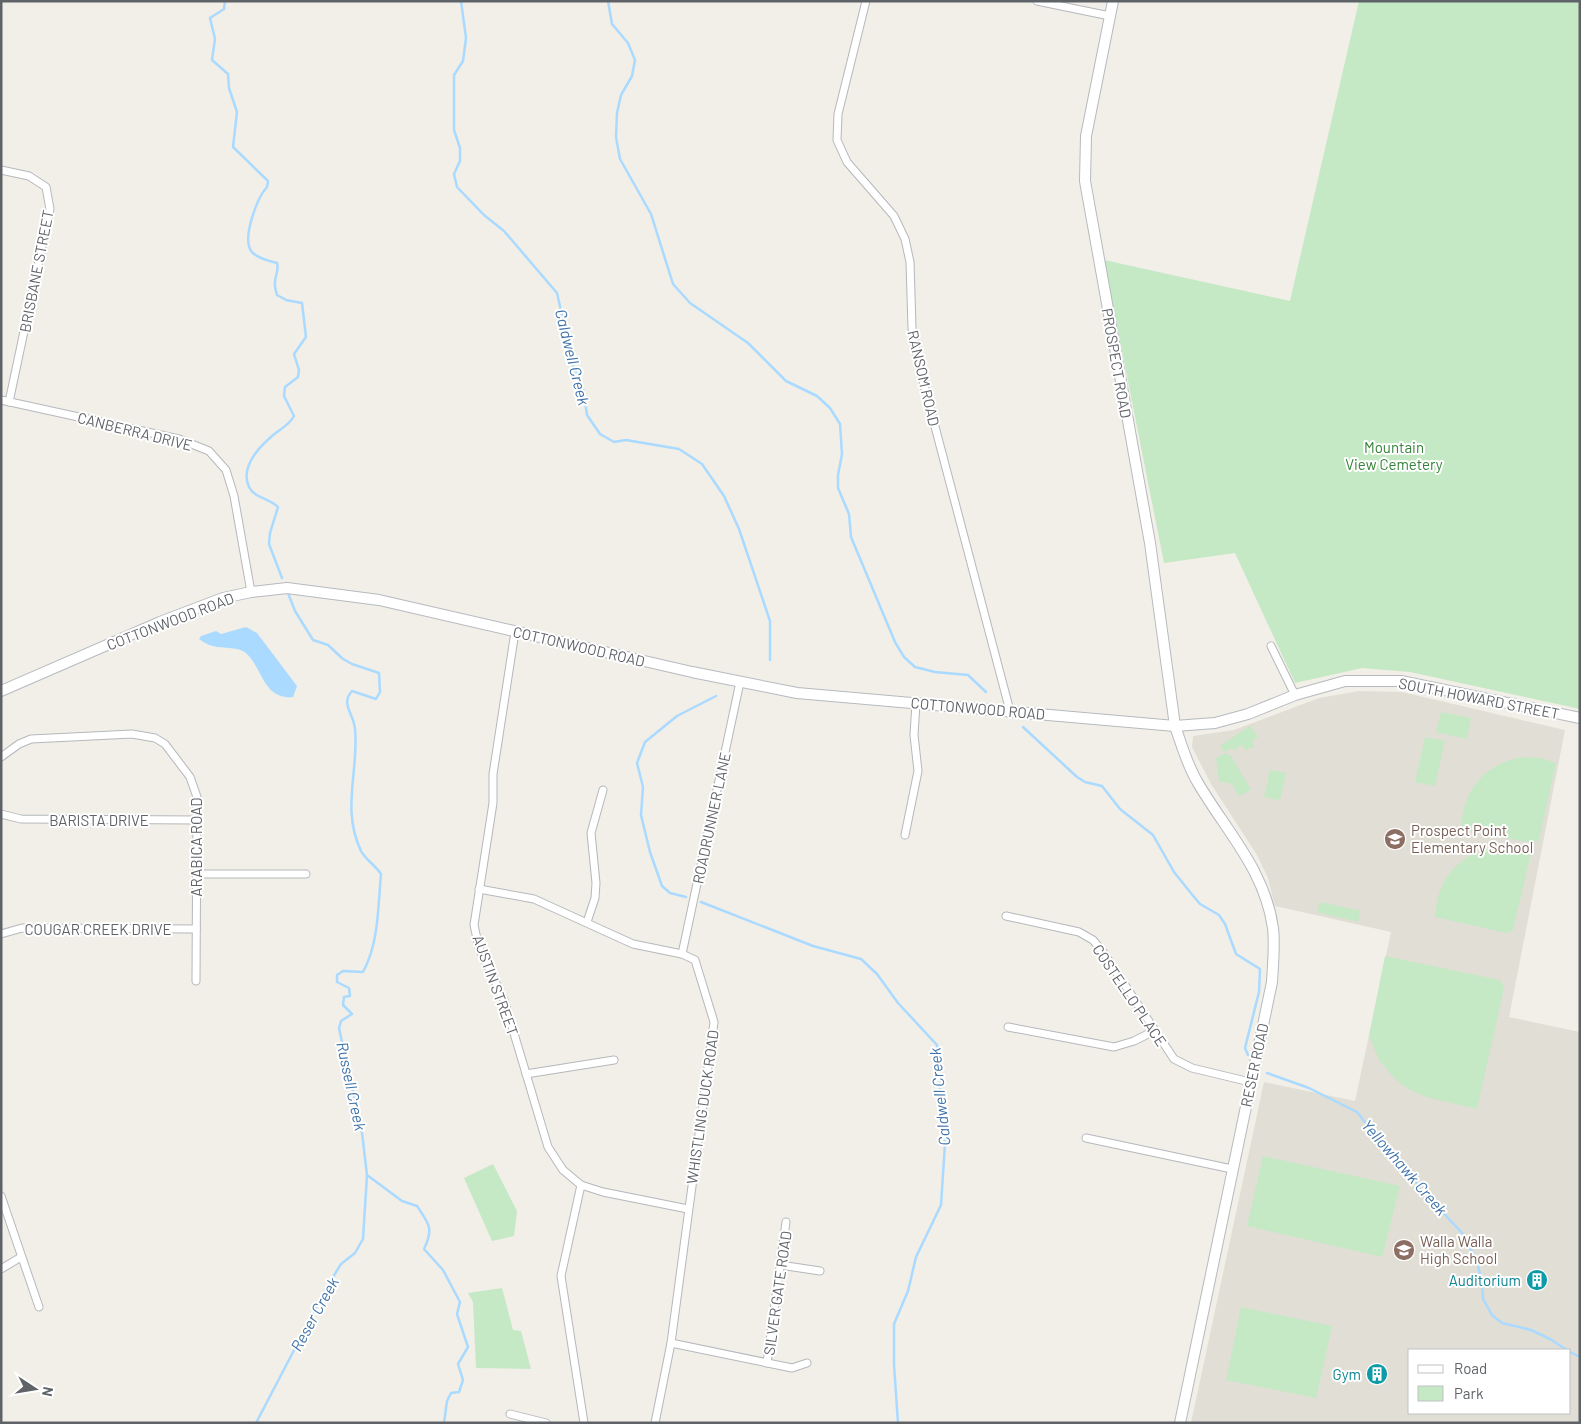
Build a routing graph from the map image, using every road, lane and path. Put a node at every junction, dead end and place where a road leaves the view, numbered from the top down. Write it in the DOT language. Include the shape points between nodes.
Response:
graph roads {
  1 [pos="866,1"];
  2 [pos="1037,1"];
  3 [pos="1113,1"];
  4 [pos="1110,16"];
  5 [pos="1,170"];
  6 [pos="1,400"];
  7 [pos="9,402"];
  8 [pos="251,592"];
  9 [pos="515,632"];
  10 [pos="1271,646"];
  11 [pos="740,682"];
  12 [pos="1,690"];
  13 [pos="1295,695"];
  14 [pos="916,703"];
  15 [pos="1010,710"];
  16 [pos="1580,718"];
  17 [pos="1176,726"];
  18 [pos="1,757"];
  19 [pos="604,790"];
  20 [pos="1,814"];
  21 [pos="197,820"];
  22 [pos="905,835"];
  23 [pos="196,874"];
  24 [pos="306,874"];
  25 [pos="479,888"];
  26 [pos="1006,916"];
  27 [pos="587,922"];
  28 [pos="196,929"];
  29 [pos="1,934"];
  30 [pos="682,954"];
  31 [pos="196,981"];
  32 [pos="1008,1027"];
  33 [pos="1154,1031"];
  34 [pos="614,1060"];
  35 [pos="526,1074"];
  36 [pos="1250,1082"];
  37 [pos="1086,1138"];
  38 [pos="1232,1169"];
  39 [pos="581,1185"];
  40 [pos="1,1196"];
  41 [pos="688,1209"];
  42 [pos="786,1222"];
  43 [pos="21,1257"];
  44 [pos="780,1265"];
  45 [pos="1,1269"];
  46 [pos="820,1271"];
  47 [pos="39,1307"];
  48 [pos="670,1344"];
  49 [pos="767,1363"];
  50 [pos="807,1363"];
  51 [pos="510,1414"];
  52 [pos="546,1423"];
  53 [pos="584,1423"];
  54 [pos="655,1423"];
  55 [pos="1180,1423"];
  1 -- 15 [label="street, RANSOM ROAD" via="838,114 837,140 847,162 894,216 905,239 910,262 912,328 918,362"];
  2 -- 4 [label="street"];
  3 -- 4 [label="main road, PROSPECT ROAD"];
  4 -- 17 [label="main road, PROSPECT ROAD" via="1086,136 1085,181 1150,543"];
  5 -- 7 [label="street, BRISBANE STREET" via="30,176 46,187 50,209"];
  6 -- 7 [label="street, CANBERRA DRIVE"];
  7 -- 8 [label="street, CANBERRA DRIVE" via="180,438 209,451 226,470 234,496"];
  8 -- 9 [label="main road, COTTONWOOD ROAD" via="287,588 379,600"];
  8 -- 12 [label="main road, COTTONWOOD ROAD" via="223,598 160,622"];
  9 -- 11 [label="main road, COTTONWOOD ROAD"];
  9 -- 25 [label="street, AUSTIN STREET"];
  10 -- 13 [label="street"];
  11 -- 14 [label="main road, COTTONWOOD ROAD" via="797,693"];
  11 -- 30 [label="street, ROADRUNNER LANE"];
  13 -- 16 [label="main road, SOUTH HOWARD STREET" via="1340,681 1401,680"];
  13 -- 17 [label="main road, SOUTH HOWARD STREET" via="1215,723"];
  14 -- 15 [label="main road, COTTONWOOD ROAD"];
  14 -- 22 [label="street" via="914,735 918,771"];
  15 -- 17 [label="main road, COTTONWOOD ROAD"];
  17 -- 36 [label="main road, RESER ROAD" via="1184,755 1198,783 1257,874 1273,928 1272,982"];
  18 -- 21 [label="street, ARABICA ROAD" via="31,739 132,734 155,738 165,744 190,777 197,797"];
  19 -- 27 [label="street" via="591,832 596,883"];
  20 -- 21 [label="street, BARISTA DRIVE" via="21,819"];
  21 -- 23 [label="street, ARABICA ROAD"];
  23 -- 24 [label="street"];
  23 -- 28 [label="street, ARABICA ROAD"];
  25 -- 27 [label="street" via="534,899"];
  25 -- 35 [label="street, AUSTIN STREET" via="474,925 479,948 504,1000"];
  26 -- 33 [label="street, COSTELLO PLACE" via="1079,932 1093,940"];
  27 -- 30 [label="street" via="633,944"];
  28 -- 29 [label="street, COUGAR CREEK DRIVE" via="22,928"];
  28 -- 31 [label="street, ARABICA ROAD"];
  30 -- 41 [label="street, WHISTLING DUCK ROAD" via="695,960 714,1022"];
  32 -- 33 [label="street" via="1114,1047"];
  33 -- 36 [label="street, COSTELLO PLACE" via="1174,1059 1192,1068"];
  34 -- 35 [label="street"];
  35 -- 39 [label="street, AUSTIN STREET" via="548,1147 563,1170"];
  36 -- 38 [label="main road, RESER ROAD"];
  37 -- 38 [label="street"];
  38 -- 55 [label="main road, RESER ROAD"];
  39 -- 41 [label="street, AUSTIN STREET"];
  39 -- 53 [label="street" via="561,1276"];
  40 -- 43 [label="street"];
  41 -- 48 [label="street, WHISTLING DUCK ROAD"];
  42 -- 44 [label="street, SILVER GATE ROAD"];
  43 -- 45 [label="street"];
  43 -- 47 [label="street"];
  44 -- 46 [label="street"];
  44 -- 49 [label="street, SILVER GATE ROAD"];
  48 -- 49 [label="street"];
  48 -- 54 [label="street, WHISTLING DUCK ROAD"];
  49 -- 50 [label="street" via="792,1368"];
  51 -- 52 [label="street"];
}
